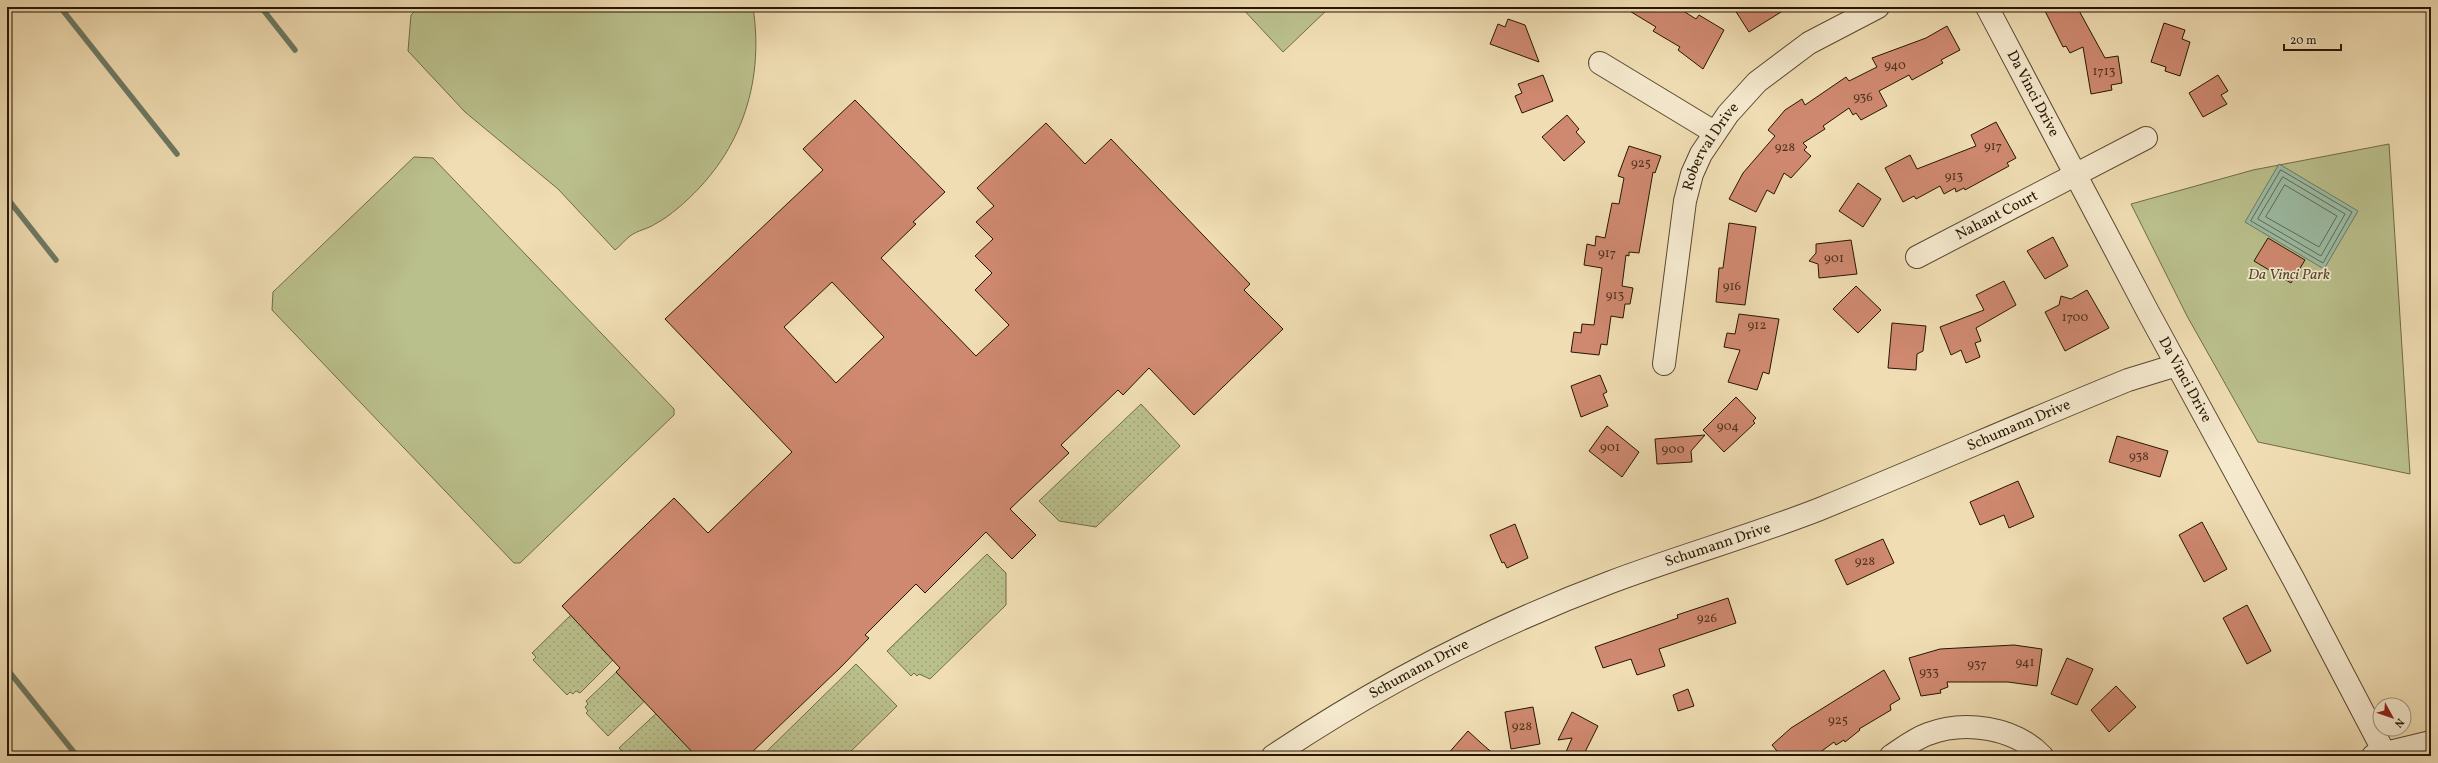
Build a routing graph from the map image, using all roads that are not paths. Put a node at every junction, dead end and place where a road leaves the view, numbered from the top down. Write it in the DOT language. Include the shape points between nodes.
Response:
graph roads {
  1 [pos="1878,7"];
  2 [pos="1987,7"];
  3 [pos="1600,63"];
  4 [pos="1714,132"];
  5 [pos="2146,138"];
  6 [pos="2076,174"];
  7 [pos="1917,257"];
  8 [pos="1664,364"];
  9 [pos="2177,365"];
  10 [pos="2431,742"];
  11 [pos="2378,754"];
  12 [pos="1273,756"];
  13 [pos="1891,756"];
  14 [pos="2042,756"];
  1 -- 4 [label="street, Roberval Drive" via="1809,43 1785,59 1757,82"];
  2 -- 6 [label="street, Da Vinci Drive"];
  3 -- 4 [label="street"];
  4 -- 8 [label="street, Roberval Drive" via="1692,174 1684,201"];
  5 -- 6 [label="street, Nahant Court"];
  6 -- 7 [label="street, Nahant Court"];
  6 -- 9 [label="street, Da Vinci Drive"];
  9 -- 11 [label="street, Da Vinci Drive" via="2295,582"];
  9 -- 12 [label="street, Schumann Drive" via="2128,380 1818,509 1612,581 1533,613 1410,672 1322,723"];
  10 -- 11 [label="street"];
  13 -- 14 [label="street" via="1927,734 1966,727 2005,733"];
}
